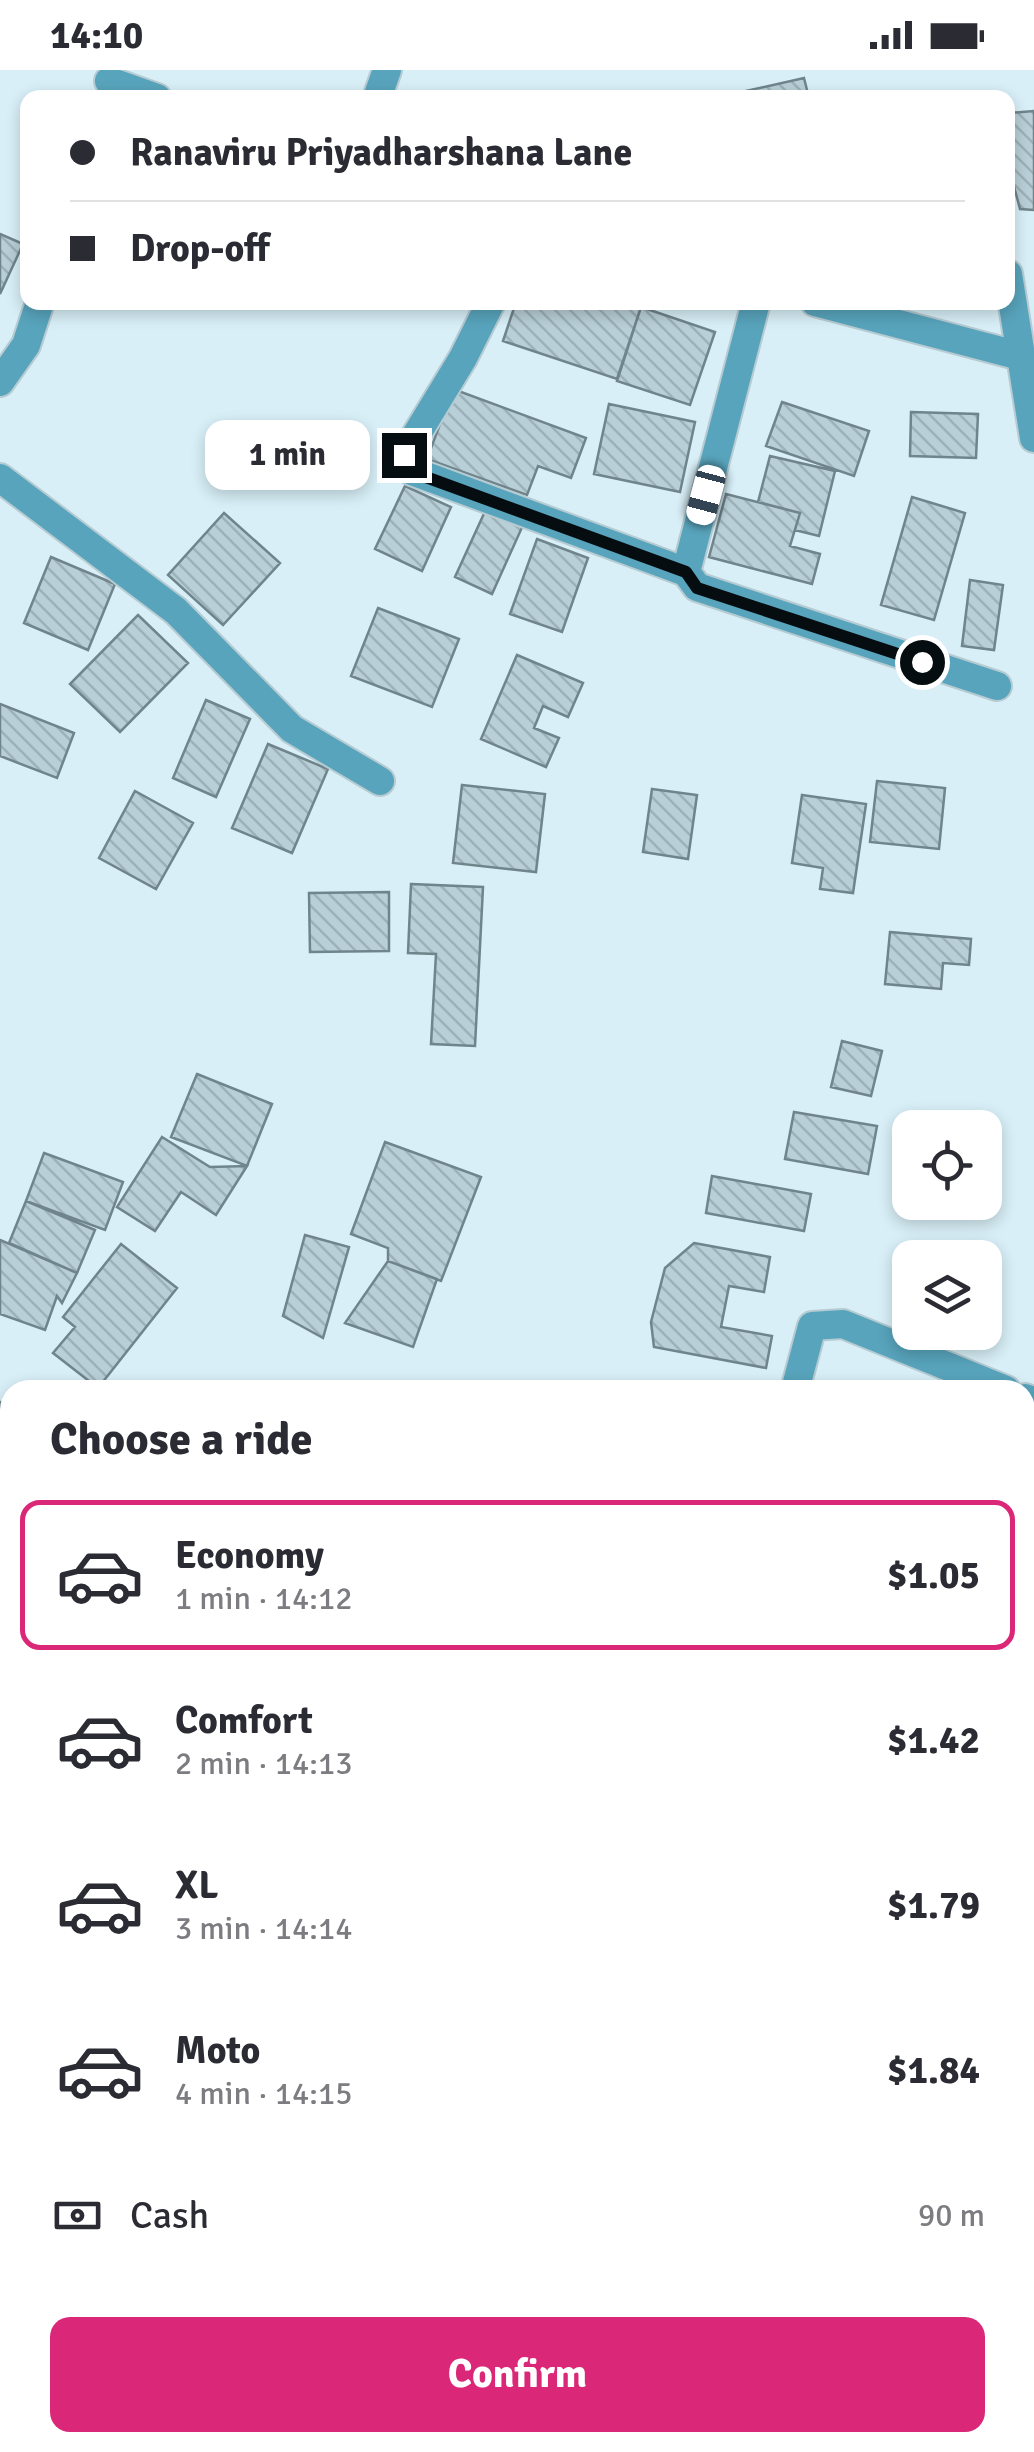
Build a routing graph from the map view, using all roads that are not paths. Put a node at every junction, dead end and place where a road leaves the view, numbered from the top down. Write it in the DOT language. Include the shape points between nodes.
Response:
graph roads {
  1 [pos="37,310"];
  2 [pos="487,310"];
  3 [pos="754,310"];
  4 [pos="845,310"];
  5 [pos="1013,310"];
  6 [pos="1020,356"];
  7 [pos="0,382"];
  8 [pos="1034,438"];
  9 [pos="0,478"];
  10 [pos="686,572"];
  11 [pos="997,686"];
  12 [pos="380,781"];
  13 [pos="797,1380"];
  14 [pos="981,1380"];
  1 -- 7 [label="street" via="26,345"];
  2 -- 10 [label="street" via="404,455 412,472"];
  3 -- 10 [label="street"];
  4 -- 6 [label="street"];
  5 -- 6 [label="street"];
  6 -- 8 [label="street"];
  9 -- 12 [label="street" via="176,611 292,729"];
  10 -- 11 [label="street" via="697,588"];
  13 -- 14 [label="street" via="812,1326 843,1324"];
}
